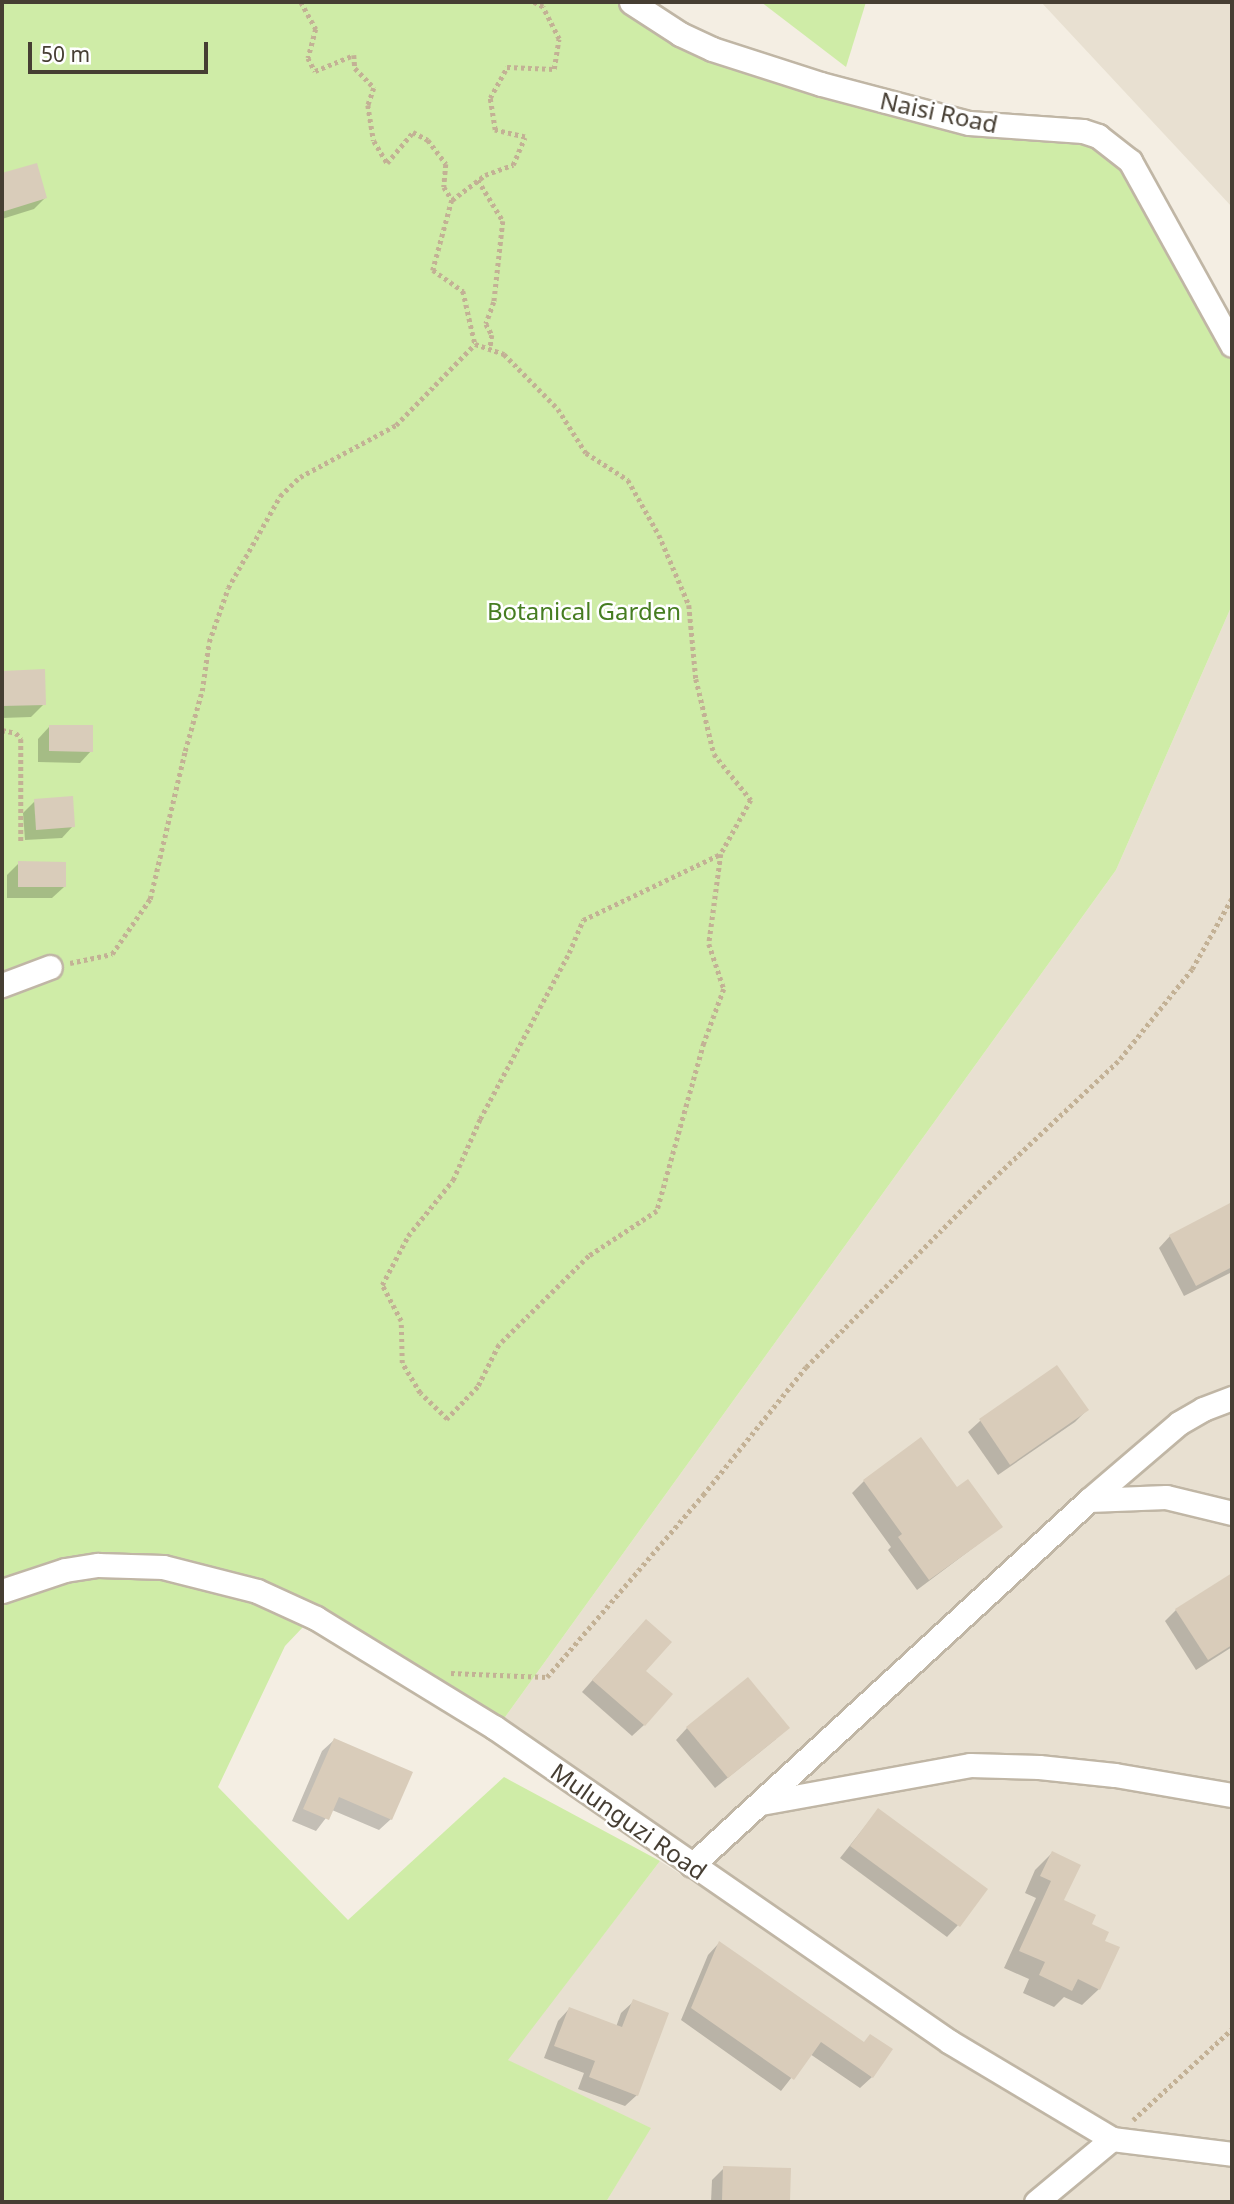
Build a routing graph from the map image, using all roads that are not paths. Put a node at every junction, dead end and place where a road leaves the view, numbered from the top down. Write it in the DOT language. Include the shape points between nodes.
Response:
graph roads {
  1 [pos="631,2"];
  2 [pos="1232,345"];
  3 [pos="50,967"];
  4 [pos="2,985"];
  5 [pos="1232,1398"];
  6 [pos="1089,1500"];
  7 [pos="1232,1513"];
  8 [pos="2,1591"];
  9 [pos="1232,1795"];
  10 [pos="761,1803"];
  11 [pos="692,1865"];
  12 [pos="1112,2139"];
  13 [pos="1232,2154"];
  14 [pos="1035,2202"];
  1 -- 2 [label="street, Naisi Road" via="712,49 821,84 970,123 1098,136 1130,161"];
  3 -- 4 [label="street"];
  5 -- 6 [label="street" via="1179,1423"];
  6 -- 7 [label="street" via="1166,1497"];
  6 -- 10 [label="street"];
  8 -- 11 [label="street, Mulunguzi Road" via="54,1573 97,1565 163,1567 257,1591 316,1618 409,1673"];
  9 -- 10 [label="street" via="1115,1775 970,1765"];
  10 -- 11 [label="street"];
  11 -- 12 [label="street, Mulunguzi Road" via="950,2042"];
  12 -- 13 [label="street, Mulunguzi Road"];
  12 -- 14 [label="street"];
}
